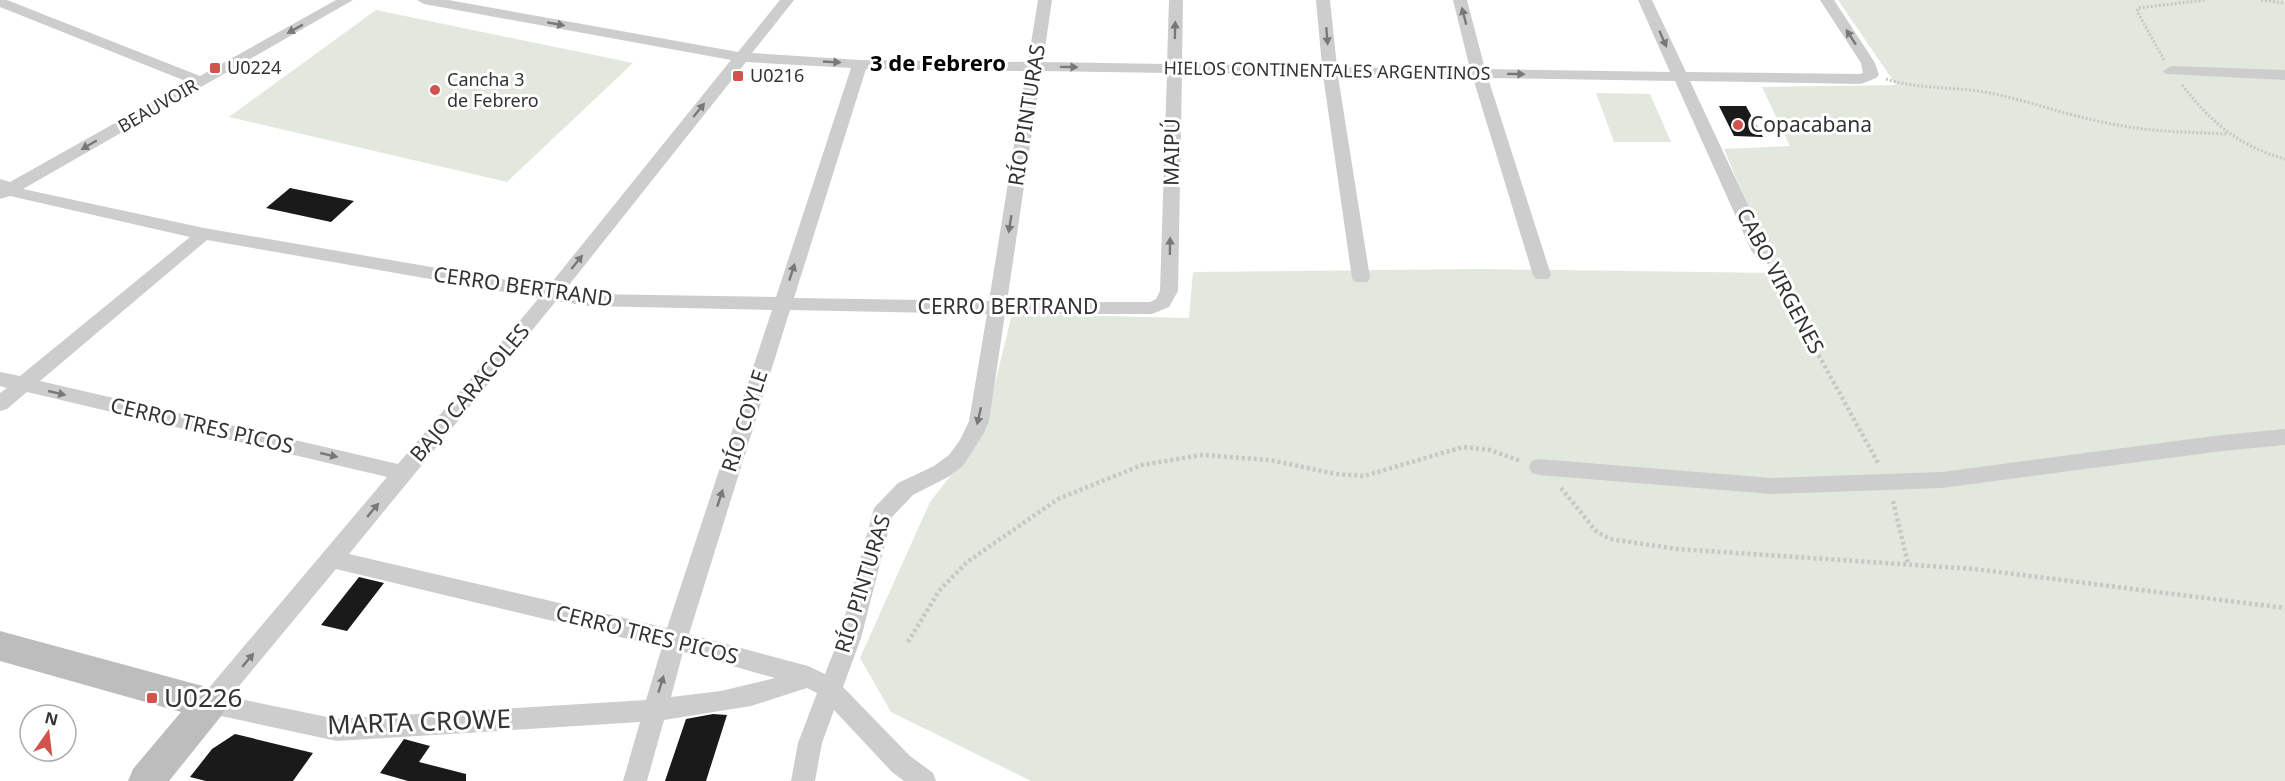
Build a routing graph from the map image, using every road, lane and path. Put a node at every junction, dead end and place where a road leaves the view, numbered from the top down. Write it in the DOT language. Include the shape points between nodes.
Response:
graph roads {
  1 [pos="346,0"];
  2 [pos="424,0"];
  3 [pos="521,0"];
  4 [pos="787,0"];
  5 [pos="1045,0"];
  6 [pos="1176,0"];
  7 [pos="1323,0"];
  8 [pos="1460,0"];
  9 [pos="1645,0"];
  10 [pos="1827,0"];
  11 [pos="2261,0"];
  12 [pos="0,2"];
  13 [pos="2285,3"];
  14 [pos="499,14"];
  15 [pos="742,57"];
  16 [pos="860,64"];
  17 [pos="1035,67"];
  18 [pos="1174,68"];
  19 [pos="1330,71"];
  20 [pos="2171,71"];
  21 [pos="1479,73"];
  22 [pos="1871,75"];
  23 [pos="2285,75"];
  24 [pos="1680,78"];
  25 [pos="201,82"];
  26 [pos="2227,134"];
  27 [pos="3,190"];
  28 [pos="204,234"];
  29 [pos="1760,250"];
  30 [pos="1542,275"];
  31 [pos="1361,278"];
  32 [pos="551,295"];
  33 [pos="1163,303"];
  34 [pos="782,305"];
  35 [pos="996,308"];
  36 [pos="0,379"];
  37 [pos="23,385"];
  38 [pos="0,404"];
  39 [pos="2285,437"];
  40 [pos="1539,467"];
  41 [pos="404,473"];
  42 [pos="1888,482"];
  43 [pos="333,559"];
  44 [pos="1908,564"];
  45 [pos="2285,608"];
  46 [pos="675,640"];
  47 [pos="908,642"];
  48 [pos="0,646"];
  49 [pos="818,682"];
  50 [pos="210,704"];
  51 [pos="653,711"];
  52 [pos="146,781"];
  53 [pos="635,781"];
  54 [pos="803,781"];
  55 [pos="924,781"];
  1 -- 25 [label="street, BEAUVOIR, one-way"];
  2 -- 14 [label="street, HIELOS CONTINENTALES ARGENTINOS"];
  3 -- 14 [label="street"];
  4 -- 15 [label="street, BAJO CARACOLES"];
  5 -- 17 [label="street, RÍO PINTURAS"];
  18 -- 6 [label="street, MAIPÚ, one-way"];
  7 -- 19 [label="street, one-way"];
  21 -- 8 [label="street, one-way"];
  9 -- 24 [label="street, CABO VIRGENES, one-way"];
  22 -- 10 [label="street, one-way" via="1868,63"];
  11 -- 13 [label="path"];
  12 -- 25 [label="street"];
  14 -- 15 [label="street, HIELOS CONTINENTALES ARGENTINOS, one-way"];
  15 -- 16 [label="street, HIELOS CONTINENTALES ARGENTINOS, one-way"];
  32 -- 15 [label="street, BAJO CARACOLES, one-way"];
  16 -- 17 [label="street, HIELOS CONTINENTALES ARGENTINOS"];
  34 -- 16 [label="street, RÍO COYLE, one-way"];
  17 -- 18 [label="street, HIELOS CONTINENTALES ARGENTINOS, one-way"];
  17 -- 35 [label="street, RÍO PINTURAS, one-way"];
  18 -- 19 [label="street, HIELOS CONTINENTALES ARGENTINOS"];
  33 -- 18 [label="street, MAIPÚ, one-way" via="1169,291"];
  19 -- 21 [label="street, HIELOS CONTINENTALES ARGENTINOS"];
  19 -- 31 [label="street"];
  20 -- 23 [label="street"];
  21 -- 24 [label="street, HIELOS CONTINENTALES ARGENTINOS, one-way"];
  21 -- 30 [label="street"];
  22 -- 24 [label="street, HIELOS CONTINENTALES ARGENTINOS" via="1861,79"];
  22 -- 26 [label="path" via="1904,85 1991,93 2116,125"];
  24 -- 29 [label="street, CABO VIRGENES"];
  25 -- 27 [label="street, BEAUVOIR, one-way"];
  27 -- 28 [label="street, CERRO BERTRAND"];
  28 -- 32 [label="street, CERRO BERTRAND"];
  28 -- 37 [label="street"];
  29 -- 42 [label="path, CABO VIRGENES"];
  32 -- 34 [label="street, CERRO BERTRAND" via="589,300"];
  32 -- 41 [label="street, BAJO CARACOLES"];
  33 -- 35 [label="street, CERRO BERTRAND" via="1152,308"];
  34 -- 35 [label="street, CERRO BERTRAND"];
  46 -- 34 [label="street, RÍO COYLE, one-way"];
  35 -- 49 [label="street, RÍO PINTURAS, one-way" via="979,421 967,447 951,465 891,498 882,514 849,640"];
  36 -- 37 [label="street, CERRO TRES PICOS"];
  37 -- 38 [label="street"];
  37 -- 41 [label="street, CERRO TRES PICOS, one-way"];
  39 -- 42 [label="street" via="1942,480"];
  40 -- 42 [label="street" via="1771,486"];
  40 -- 44 [label="path" via="1567,493 1596,531 1610,539 1677,549"];
  40 -- 47 [label="path" via="1490,450 1462,447 1364,476 1270,460 1200,455 1142,465 1058,499 967,562 939,591"];
  43 -- 41 [label="street, BAJO CARACOLES, one-way"];
  42 -- 44 [label="path, CABO VIRGENES"];
  43 -- 46 [label="street, CERRO TRES PICOS"];
  50 -- 43 [label="street, BAJO CARACOLES, one-way"];
  44 -- 45 [label="path" via="1974,568"];
  46 -- 49 [label="street, CERRO TRES PICOS"];
  51 -- 46 [label="street, RÍO COYLE, one-way"];
  48 -- 50 [label="street, MARTA CROWE"];
  49 -- 51 [label="street, MARTA CROWE"];
  49 -- 54 [label="street, RÍO PINTURAS"];
  49 -- 55 [label="street" via="901,764"];
  50 -- 51 [label="street, MARTA CROWE" via="337,730"];
  50 -- 52 [label="street, BAJO CARACOLES"];
  51 -- 53 [label="street, RÍO COYLE"];
}
